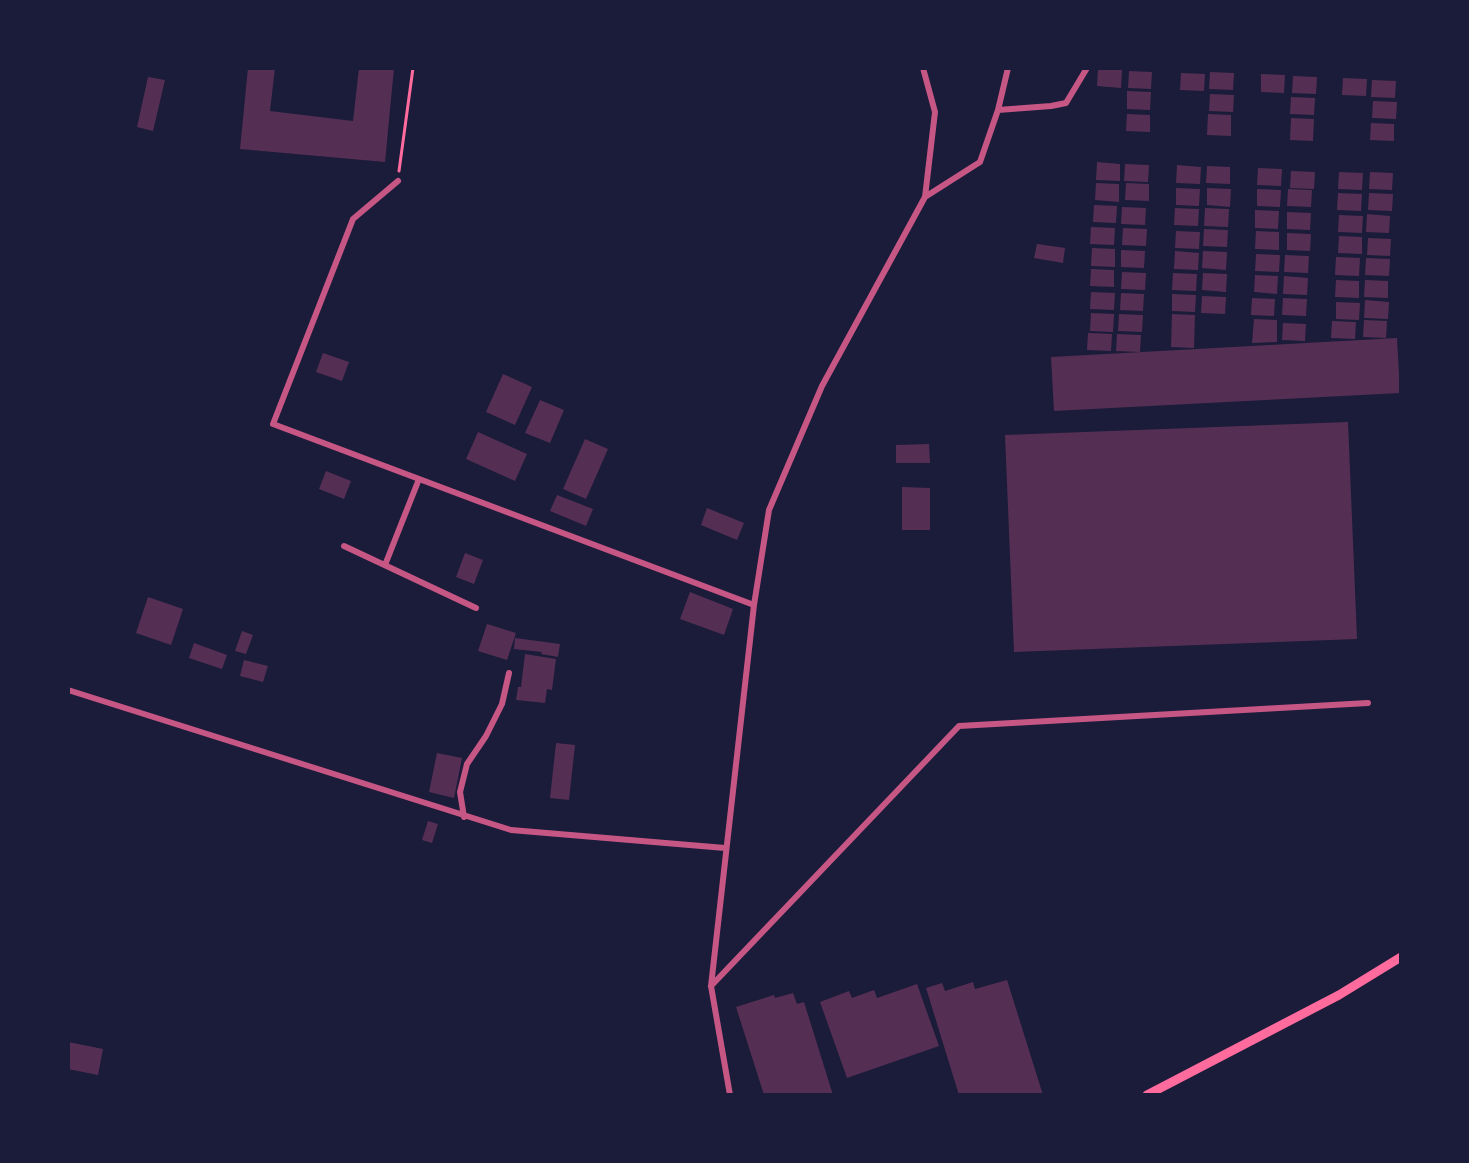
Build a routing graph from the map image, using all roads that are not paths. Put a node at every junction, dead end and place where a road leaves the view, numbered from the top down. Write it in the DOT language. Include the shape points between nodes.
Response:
graph roads {
  1 [pos="923,68"];
  2 [pos="1008,68"];
  3 [pos="1087,68"];
  4 [pos="998,110"];
  5 [pos="398,181"];
  6 [pos="925,197"];
  7 [pos="419,479"];
  8 [pos="344,546"];
  9 [pos="385,565"];
  10 [pos="754,605"];
  11 [pos="476,608"];
  12 [pos="509,673"];
  13 [pos="68,690"];
  14 [pos="1368,703"];
  15 [pos="464,817"];
  16 [pos="725,848"];
  17 [pos="1401,957"];
  18 [pos="711,986"];
  19 [pos="730,1095"];
  20 [pos="1147,1095"];
  1 -- 6 [label="street" via="935,112"];
  2 -- 4 [label="street"];
  3 -- 4 [label="street" via="1066,103"];
  4 -- 6 [label="street" via="980,162"];
  5 -- 7 [label="street" via="353,219 273,424"];
  6 -- 10 [label="street" via="822,386 769,510"];
  7 -- 9 [label="street"];
  7 -- 10 [label="street"];
  8 -- 9 [label="street"];
  9 -- 11 [label="street"];
  10 -- 16 [label="street"];
  12 -- 15 [label="street" via="502,704 467,764 460,792"];
  13 -- 15 [label="street"];
  14 -- 18 [label="street" via="959,726"];
  15 -- 16 [label="street" via="511,830"];
  16 -- 18 [label="street"];
  17 -- 20 [label="main road"];
  18 -- 19 [label="street"];
}
